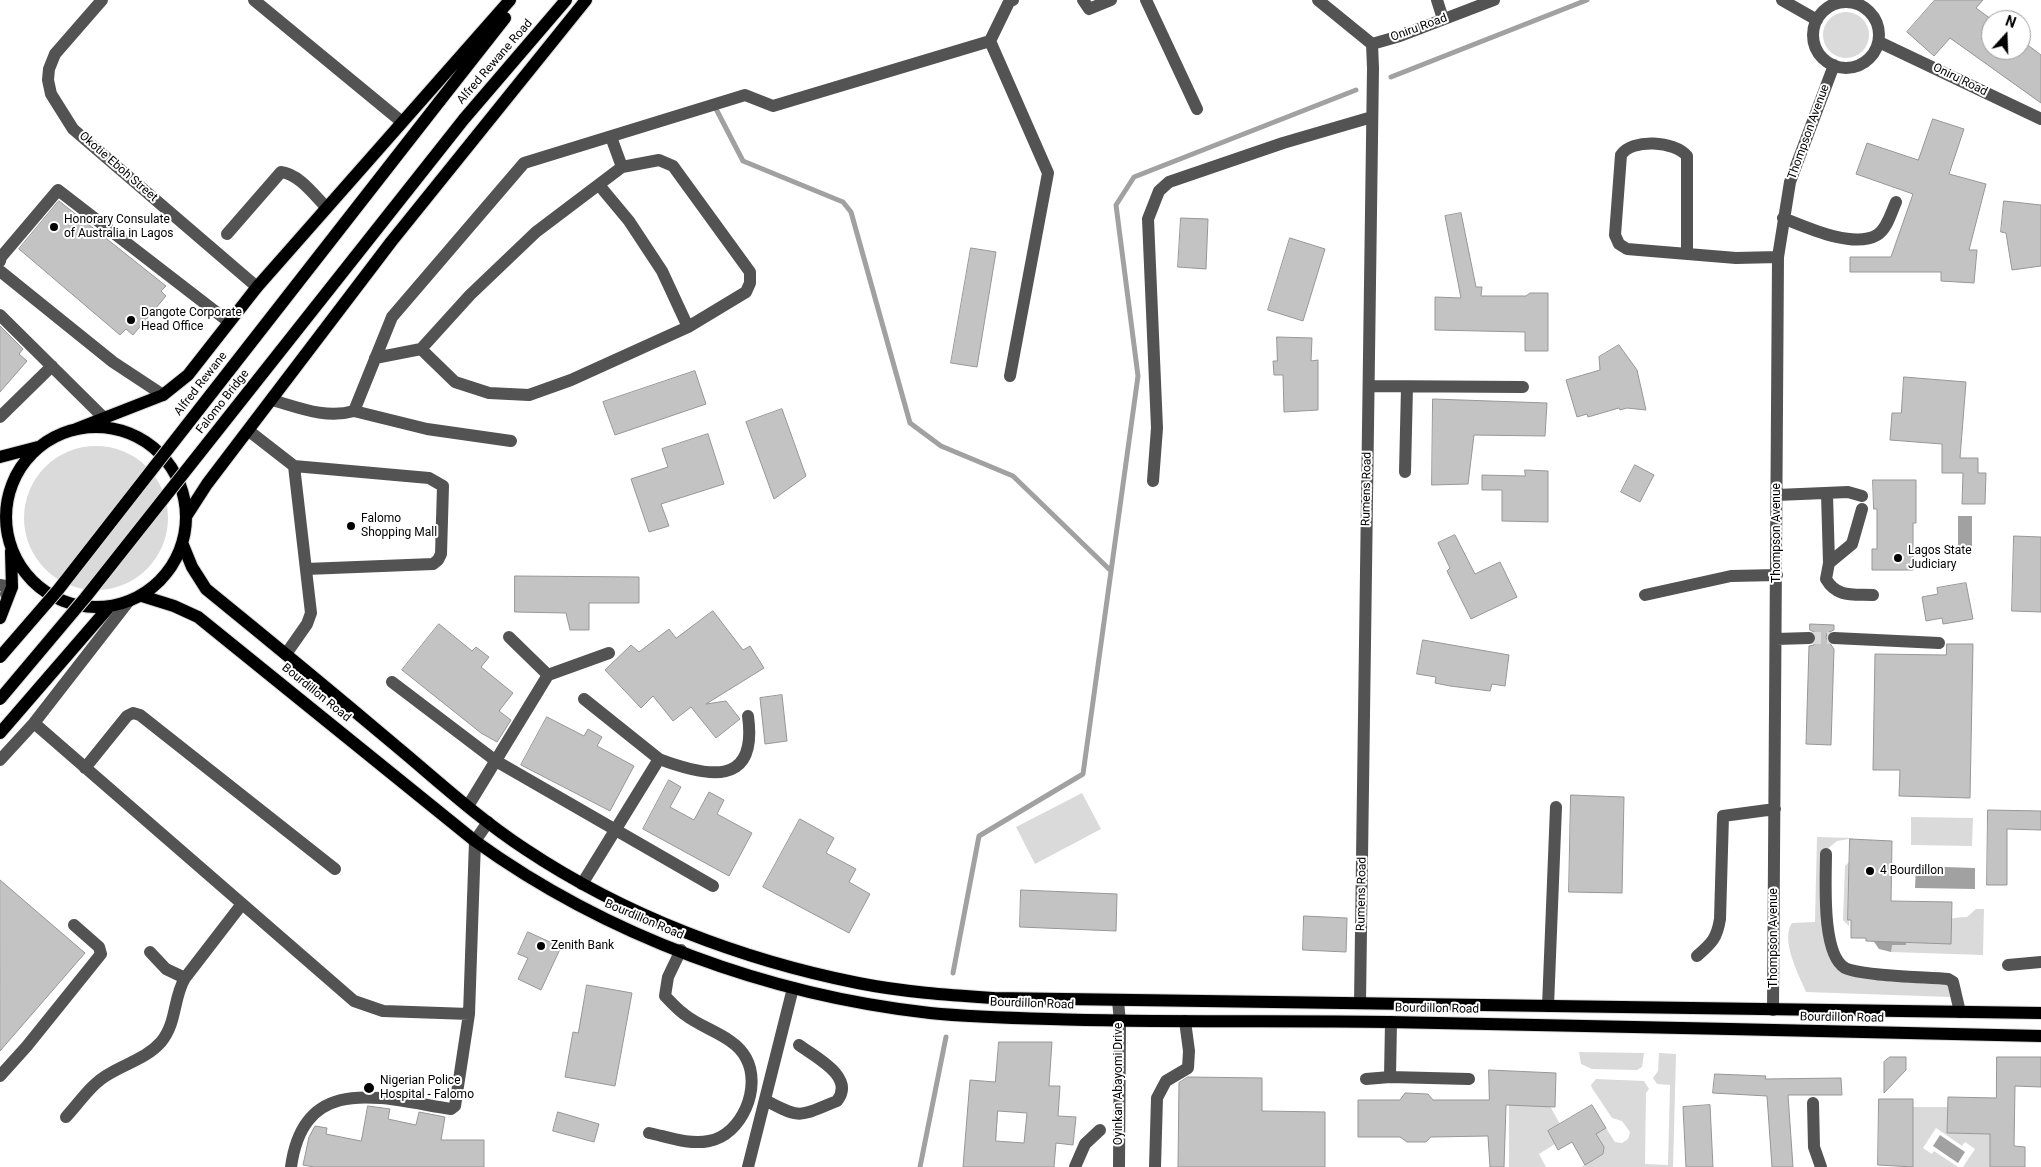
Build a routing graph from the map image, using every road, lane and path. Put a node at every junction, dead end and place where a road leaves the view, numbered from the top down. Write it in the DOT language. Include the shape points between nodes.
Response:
graph roads {
  1 [pos="102,0"];
  2 [pos="254,0"];
  3 [pos="510,0"];
  4 [pos="519,0"];
  5 [pos="566,0"];
  6 [pos="586,0"];
  7 [pos="1013,0"];
  8 [pos="1083,0"];
  9 [pos="1111,0"];
  10 [pos="1146,0"];
  11 [pos="1318,0"];
  12 [pos="1437,0"];
  13 [pos="1494,0"];
  14 [pos="1782,0"];
  15 [pos="1859,2"];
  16 [pos="1444,19"];
  17 [pos="1817,20"];
  18 [pos="990,41"];
  19 [pos="1879,42"];
  20 [pos="1372,44"];
  21 [pos="1834,65"];
  22 [pos="439,102"];
  23 [pos="1197,109"];
  24 [pos="1372,117"];
  25 [pos="464,119"];
  26 [pos="2041,119"];
  27 [pos="402,122"];
  28 [pos="611,137"];
  29 [pos="622,167"];
  30 [pos="599,185"];
  31 [pos="1896,202"];
  32 [pos="326,207"];
  33 [pos="1783,218"];
  34 [pos="227,234"];
  35 [pos="1687,254"];
  36 [pos="1778,258"];
  37 [pos="0,261"];
  38 [pos="0,271"];
  39 [pos="257,287"];
  40 [pos="0,315"];
  41 [pos="229,322"];
  42 [pos="688,327"];
  43 [pos="421,349"];
  44 [pos="375,358"];
  45 [pos="52,366"];
  46 [pos="1010,376"];
  47 [pos="1368,386"];
  48 [pos="1408,387"];
  49 [pos="1523,387"];
  50 [pos="163,395"];
  51 [pos="272,400"];
  52 [pos="354,411"];
  53 [pos="0,417"];
  54 [pos="105,418"];
  55 [pos="76,429"];
  56 [pos="249,431"];
  57 [pos="511,441"];
  58 [pos="40,446"];
  59 [pos="0,457"];
  60 [pos="294,466"];
  61 [pos="1405,472"];
  62 [pos="1153,481"];
  63 [pos="1827,494"];
  64 [pos="1777,495"];
  65 [pos="187,515"];
  66 [pos="3,517"];
  67 [pos="183,545"];
  68 [pos="11,546"];
  69 [pos="1829,563"];
  70 [pos="306,569"];
  71 [pos="1777,575"];
  72 [pos="6,586"];
  73 [pos="1645,595"];
  74 [pos="1873,595"];
  75 [pos="142,596"];
  76 [pos="0,602"];
  77 [pos="128,602"];
  78 [pos="109,607"];
  79 [pos="0,618"];
  80 [pos="509,637"];
  81 [pos="1810,638"];
  82 [pos="1834,638"];
  83 [pos="1776,639"];
  84 [pos="1939,643"];
  85 [pos="286,654"];
  86 [pos="608,654"];
  87 [pos="0,657"];
  88 [pos="548,675"];
  89 [pos="392,682"];
  90 [pos="0,699"];
  91 [pos="584,699"];
  92 [pos="748,716"];
  93 [pos="34,723"];
  94 [pos="0,733"];
  95 [pos="659,759"];
  96 [pos="0,760"];
  97 [pos="496,760"];
  98 [pos="85,768"];
  99 [pos="468,806"];
  100 [pos="1556,807"];
  101 [pos="1775,809"];
  102 [pos="488,822"];
  103 [pos="614,830"];
  104 [pos="475,840"];
  105 [pos="1826,854"];
  106 [pos="335,869"];
  107 [pos="582,884"];
  108 [pos="713,886"];
  109 [pos="242,904"];
  110 [pos="74,925"];
  111 [pos="681,950"];
  112 [pos="150,952"];
  113 [pos="1697,956"];
  114 [pos="2041,962"];
  115 [pos="2008,965"];
  116 [pos="185,978"];
  117 [pos="793,988"];
  118 [pos="1118,1000"];
  119 [pos="1360,1003"];
  120 [pos="1548,1006"];
  121 [pos="1773,1010"];
  122 [pos="1960,1012"];
  123 [pos="2041,1013"];
  124 [pos="468,1014"];
  125 [pos="1185,1021"];
  126 [pos="1120,1022"];
  127 [pos="1392,1022"];
  128 [pos="2041,1036"];
  129 [pos="799,1045"];
  130 [pos="0,1076"];
  131 [pos="1390,1077"];
  132 [pos="1366,1079"];
  133 [pos="1470,1079"];
  134 [pos="765,1100"];
  135 [pos="1813,1103"];
  136 [pos="66,1117"];
  137 [pos="1100,1130"];
  138 [pos="649,1134"];
  139 [pos="291,1167"];
  140 [pos="748,1167"];
  141 [pos="1075,1167"];
  142 [pos="1119,1167"];
  143 [pos="1155,1167"];
  144 [pos="1821,1167"];
  1 -- 39 [label="street, Okotie Eboh Street" via="55,54 48,69 48,80 56,102 73,129"];
  2 -- 27 [label="street"];
  3 -- 27 [label="main road"];
  4 -- 22 [label="main road, Alfred Rewane Road"];
  5 -- 25 [label="main road, Alfred Rewane Road"];
  6 -- 51 [label="main road" via="391,242"];
  7 -- 18 [label="street" via="1009,2"];
  8 -- 9 [label="street" via="1089,8"];
  10 -- 23 [label="street"];
  11 -- 20 [label="street"];
  12 -- 16 [label="street"];
  13 -- 16 [label="street, Oniru Road"];
  14 -- 17 [label="street"];
  15 -- 17 [label="street" via="1838,3 1822,12"];
  15 -- 19 [label="street" via="1875,19"];
  16 -- 20 [label="street, Oniru Road"];
  17 -- 21 [label="street" via="1816,46 1823,58"];
  18 -- 28 [label="street" via="773,106 745,95"];
  18 -- 46 [label="street" via="1048,173"];
  19 -- 21 [label="street" via="1867,61 1845,68"];
  19 -- 26 [label="street, Oniru Road"];
  20 -- 24 [label="street, Rumens Road"];
  21 -- 33 [label="street, Thompson Avenue" via="1790,182"];
  22 -- 87 [label="main road, Alfred Rewane, bridge" via="58,590"];
  24 -- 47 [label="street, Rumens Road"];
  24 -- 62 [label="street" via="1282,143 1169,182 1158,191 1148,219 1157,428"];
  25 -- 90 [label="main road, Falomo Bridge, bridge" via="85,598"];
  27 -- 32 [label="main road"];
  28 -- 29 [label="street"];
  28 -- 44 [label="street" via="524,164 392,317"];
  29 -- 30 [label="street"];
  29 -- 42 [label="street" via="659,160 674,166 750,272 746,292"];
  30 -- 42 [label="street" via="629,221 662,271"];
  30 -- 43 [label="street" via="536,232 470,295"];
  31 -- 33 [label="street" via="1878,235 1864,240 1847,239"];
  32 -- 34 [label="street" via="298,180 281,172"];
  32 -- 39 [label="main road"];
  33 -- 36 [label="street, Thompson Avenue"];
  35 -- 35 [label="street" via="1687,156 1668,146 1630,146 1621,155 1615,235 1619,244 1627,249"];
  35 -- 36 [label="street"];
  36 -- 64 [label="street, Thompson Avenue"];
  37 -- 41 [label="street" via="58,190"];
  38 -- 50 [label="street" via="113,362"];
  39 -- 41 [label="main road"];
  40 -- 45 [label="street"];
  41 -- 50 [label="main road" via="188,375"];
  42 -- 43 [label="street" via="529,396 489,392 455,382"];
  43 -- 44 [label="street"];
  44 -- 52 [label="street"];
  45 -- 53 [label="street"];
  45 -- 54 [label="street"];
  47 -- 48 [label="street"];
  47 -- 119 [label="street, Rumens Road"];
  48 -- 49 [label="street"];
  48 -- 61 [label="street"];
  50 -- 54 [label="main road"];
  51 -- 52 [label="street" via="338,416"];
  51 -- 56 [label="main road"];
  52 -- 57 [label="street" via="427,429"];
  54 -- 55 [label="main road"];
  55 -- 58 [label="main road" via="57,435"];
  55 -- 65 [label="main road" via="103,427 129,433 152,446 171,465 183,489"];
  56 -- 60 [label="street"];
  56 -- 65 [label="main road"];
  58 -- 59 [label="main road"];
  58 -- 66 [label="main road" via="21,466 9,492"];
  60 -- 70 [label="street"];
  60 -- 70 [label="street" via="429,478 443,486 445,493 441,554 432,564"];
  63 -- 64 [label="street"];
  63 -- 69 [label="street"];
  63 -- 69 [label="street" via="1848,492 1862,503 1852,544"];
  64 -- 71 [label="street, Thompson Avenue"];
  65 -- 67 [label="main road"];
  66 -- 68 [label="main road"];
  67 -- 75 [label="main road" via="169,571"];
  67 -- 85 [label="main road, Bourdillon Road" via="206,589"];
  68 -- 72 [label="main road"];
  68 -- 78 [label="main road" via="22,570 39,588 68,603"];
  69 -- 74 [label="street" via="1826,579 1832,589 1843,594"];
  70 -- 85 [label="street" via="311,613"];
  71 -- 73 [label="street" via="1731,576"];
  71 -- 83 [label="street, Thompson Avenue"];
  72 -- 76 [label="street"];
  72 -- 79 [label="main road"];
  75 -- 77 [label="main road"];
  75 -- 104 [label="main road, Bourdillon Road" via="198,617"];
  77 -- 78 [label="main road"];
  77 -- 93 [label="street"];
  78 -- 94 [label="main road"];
  80 -- 88 [label="street"];
  81 -- 83 [label="street"];
  82 -- 84 [label="street"];
  83 -- 101 [label="street, Thompson Avenue"];
  85 -- 99 [label="main road, Bourdillon Road"];
  86 -- 88 [label="street"];
  88 -- 97 [label="street"];
  89 -- 97 [label="street"];
  91 -- 95 [label="street"];
  92 -- 95 [label="street" via="750,735 746,756 735,769 716,774 686,769"];
  93 -- 96 [label="street"];
  93 -- 98 [label="street"];
  95 -- 103 [label="street"];
  97 -- 99 [label="street"];
  97 -- 103 [label="street"];
  98 -- 106 [label="street" via="127,716 133,713 140,715"];
  98 -- 109 [label="street"];
  99 -- 102 [label="main road, Bourdillon Road"];
  100 -- 120 [label="street"];
  101 -- 113 [label="street" via="1723,816 1720,919 1717,935 1710,946"];
  101 -- 121 [label="street, Thompson Avenue"];
  102 -- 104 [label="street"];
  102 -- 107 [label="main road, Bourdillon Road"];
  103 -- 107 [label="street"];
  103 -- 108 [label="street"];
  104 -- 111 [label="main road, Bourdillon Road" via="578,906"];
  104 -- 124 [label="street"];
  105 -- 122 [label="street" via="1825,916 1833,953 1840,963 1846,968 1867,972 1948,979 1953,982"];
  107 -- 118 [label="main road, Bourdillon Road" via="706,940 858,983 933,994"];
  109 -- 116 [label="street"];
  109 -- 124 [label="street" via="354,1001 383,1011"];
  110 -- 130 [label="street" via="99,947 101,954"];
  111 -- 117 [label="main road, Bourdillon Road" via="720,966"];
  111 -- 138 [label="street" via="668,977 665,996 685,1015 732,1044 746,1057 752,1077 748,1104 735,1127 711,1141 690,1142"];
  112 -- 116 [label="street" via="166,969"];
  114 -- 115 [label="street"];
  116 -- 136 [label="street" via="178,990 172,1023 162,1041 148,1054 108,1074"];
  117 -- 126 [label="main road, Bourdillon Road" via="930,1013"];
  117 -- 134 [label="street"];
  118 -- 119 [label="main road, Bourdillon Road"];
  118 -- 126 [label="street, Oyinkan Abayomi Drive"];
  119 -- 120 [label="main road, Bourdillon Road"];
  120 -- 121 [label="main road, Bourdillon Road"];
  121 -- 122 [label="main road, Bourdillon Road"];
  122 -- 123 [label="main road, Bourdillon Road"];
  124 -- 139 [label="street" via="455,1106 451,1109 358,1096 337,1099 318,1110 302,1130"];
  125 -- 126 [label="main road, Bourdillon Road"];
  125 -- 127 [label="main road, Bourdillon Road"];
  125 -- 143 [label="street" via="1188,1068 1166,1081 1161,1088"];
  126 -- 142 [label="street, Oyinkan Abayomi Drive"];
  127 -- 128 [label="main road, Bourdillon Road"];
  127 -- 131 [label="street"];
  129 -- 134 [label="street" via="833,1070 841,1084 840,1097 802,1115"];
  131 -- 132 [label="street"];
  131 -- 133 [label="street"];
  134 -- 140 [label="street"];
  135 -- 144 [label="street" via="1814,1147"];
  137 -- 141 [label="street" via="1085,1144"];
}
